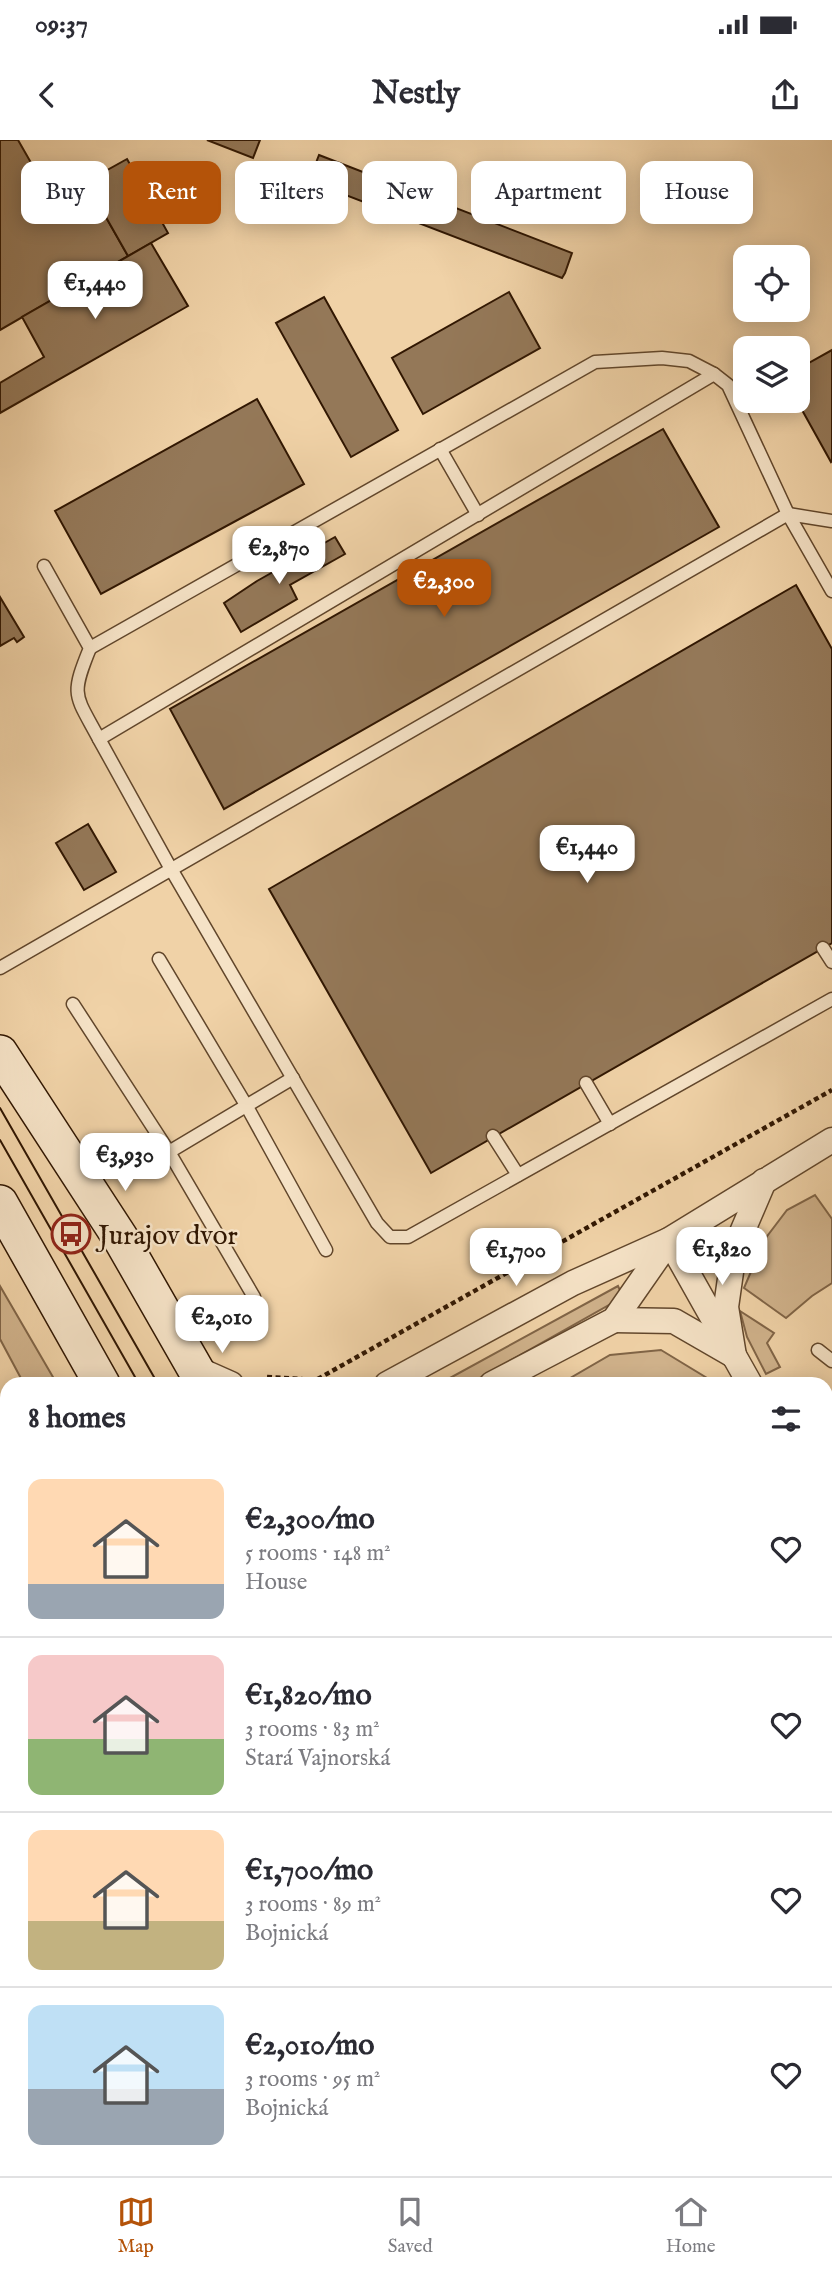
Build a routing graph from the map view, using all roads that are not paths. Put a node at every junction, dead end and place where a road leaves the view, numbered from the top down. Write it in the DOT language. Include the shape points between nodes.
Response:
graph roads {
  1 [pos="714,374"];
  2 [pos="440,449"];
  3 [pos="788,514"];
  4 [pos="478,515"];
  5 [pos="832,521"];
  6 [pos="44,566"];
  7 [pos="832,590"];
  8 [pos="90,648"];
  9 [pos="99,738"];
  10 [pos="171,869"];
  11 [pos="823,948"];
  12 [pos="159,959"];
  13 [pos="832,962"];
  14 [pos="0,968"];
  15 [pos="832,999"];
  16 [pos="73,1004"];
  17 [pos="0,1054"];
  18 [pos="293,1078"];
  19 [pos="586,1083"];
  20 [pos="247,1105"];
  21 [pos="610,1124"];
  22 [pos="493,1136"];
  23 [pos="832,1140"];
  24 [pos="169,1152"];
  25 [pos="518,1175"];
  26 [pos="764,1181"];
  27 [pos="0,1203"];
  28 [pos="669,1240"];
  29 [pos="326,1250"];
  30 [pos="254,1297"];
  31 [pos="614,1320"];
  32 [pos="818,1350"];
  33 [pos="734,1356"];
  34 [pos="832,1361"];
  35 [pos="199,1376"];
  36 [pos="98,1377"];
  37 [pos="400,1377"];
  38 [pos="505,1377"];
  39 [pos="746,1377"];
  1 -- 2 [label="lane" via="689,361 662,358 595,362"];
  1 -- 3 [label="lane" via="727,385"];
  1 -- 4 [label="lane"];
  2 -- 4 [label="lane"];
  2 -- 8 [label="lane"];
  3 -- 5 [label="lane"];
  3 -- 7 [label="lane"];
  3 -- 10 [label="lane"];
  4 -- 9 [label="lane"];
  6 -- 8 [label="lane"];
  8 -- 9 [label="lane" via="76,683 77,696"];
  9 -- 10 [label="lane"];
  10 -- 14 [label="lane"];
  10 -- 18 [label="lane"];
  11 -- 13 [label="lane"];
  12 -- 20 [label="lane"];
  15 -- 21 [label="lane"];
  16 -- 24 [label="lane"];
  17 -- 35 [label="main road" via="121,1239"];
  18 -- 20 [label="lane"];
  18 -- 25 [label="lane" via="377,1223 390,1237 408,1237"];
  19 -- 21 [label="lane"];
  20 -- 24 [label="lane"];
  20 -- 29 [label="lane"];
  21 -- 25 [label="lane"];
  22 -- 25 [label="lane"];
  23 -- 26 [label="street"];
  24 -- 30 [label="lane"];
  26 -- 28 [label="street"];
  26 -- 33 [label="street" via="734,1251 726,1307"];
  27 -- 36 [label="main road"];
  28 -- 31 [label="street"];
  28 -- 33 [label="street"];
  28 -- 37 [label="street" via="573,1283"];
  31 -- 33 [label="street" via="674,1321"];
  31 -- 38 [label="street"];
  32 -- 34 [label="lane"];
  33 -- 39 [label="street"];
}
